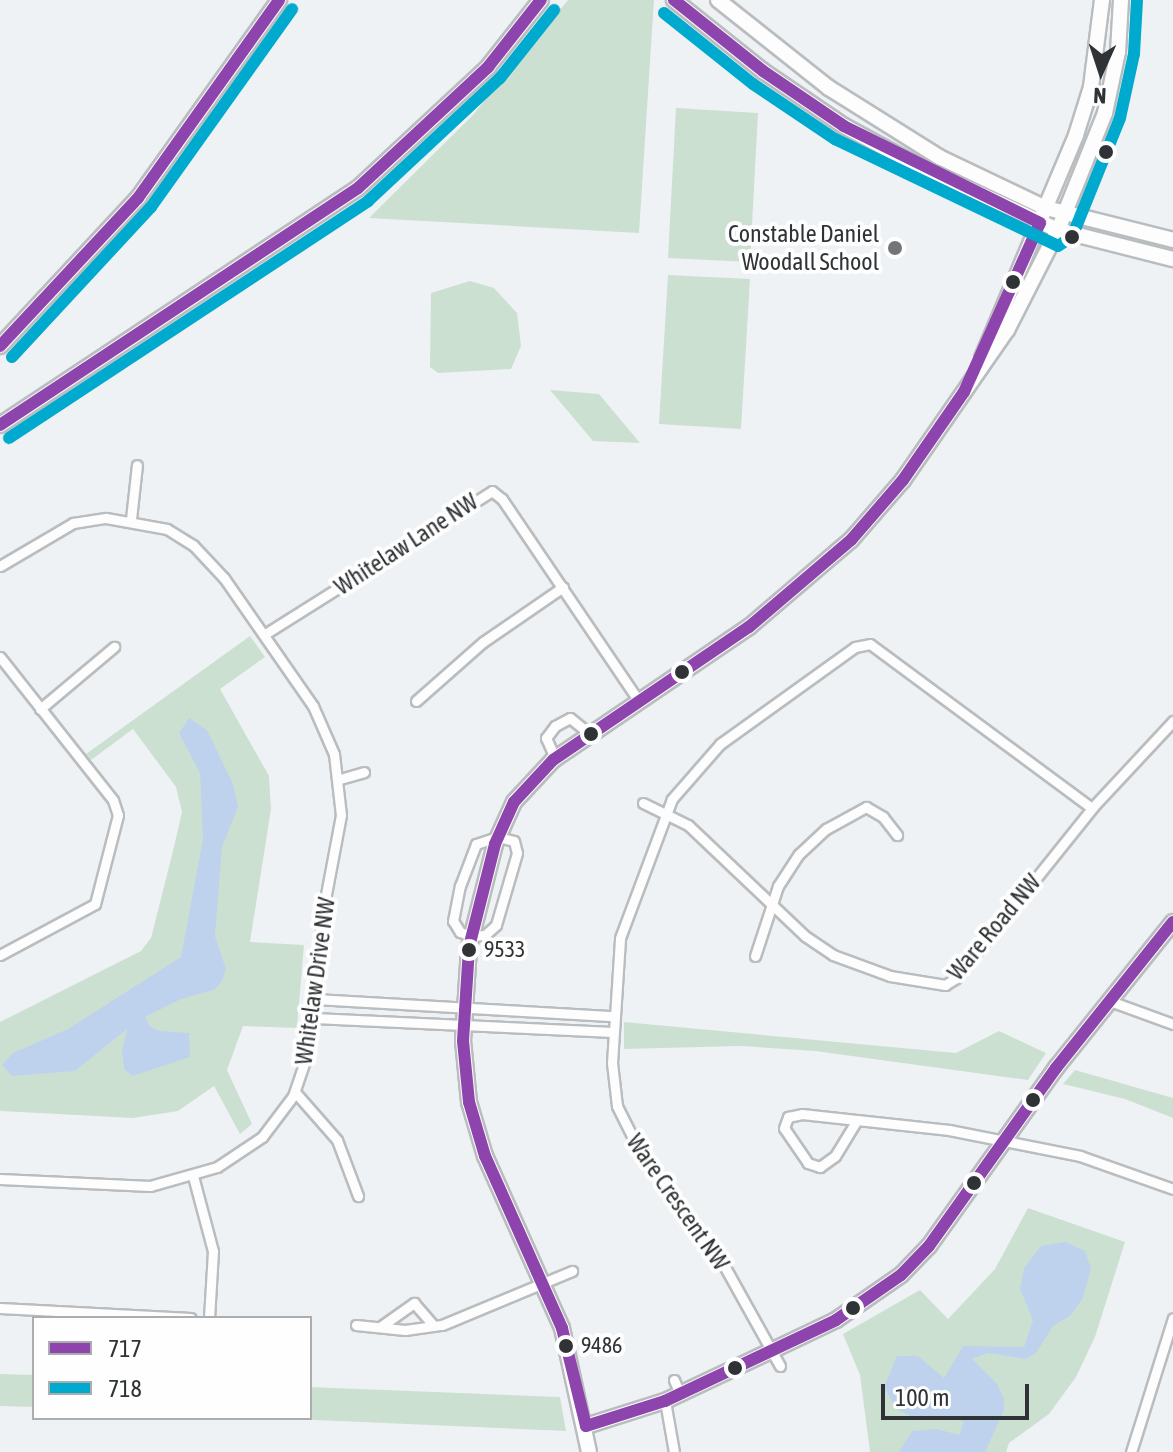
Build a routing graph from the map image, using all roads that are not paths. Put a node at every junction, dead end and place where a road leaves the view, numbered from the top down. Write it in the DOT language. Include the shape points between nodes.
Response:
graph roads {
  1 [pos="279,0"];
  2 [pos="541,0"];
  3 [pos="674,0"];
  4 [pos="718,0"];
  5 [pos="1102,0"];
  6 [pos="1121,0"];
  7 [pos="1046,208"];
  8 [pos="1065,213"];
  9 [pos="1040,223"];
  10 [pos="1058,230"];
  11 [pos="1173,240"];
  12 [pos="1173,259"];
  13 [pos="0,346"];
  14 [pos="981,362"];
  15 [pos="0,425"];
  16 [pos="137,465"];
  17 [pos="131,519"];
  18 [pos="0,566"];
  19 [pos="563,587"];
  20 [pos="265,634"];
  21 [pos="114,647"];
  22 [pos="0,657"];
  23 [pos="416,701"];
  24 [pos="639,701"];
  25 [pos="40,709"];
  26 [pos="1173,721"];
  27 [pos="590,734"];
  28 [pos="555,758"];
  29 [pos="364,772"];
  30 [pos="340,779"];
  31 [pos="643,803"];
  32 [pos="1092,808"];
  33 [pos="665,813"];
  34 [pos="897,835"];
  35 [pos="498,837"];
  36 [pos="771,903"];
  37 [pos="1173,922"];
  38 [pos="471,936"];
  39 [pos="0,955"];
  40 [pos="755,956"];
  41 [pos="315,999"];
  42 [pos="1110,1001"];
  43 [pos="465,1009"];
  44 [pos="614,1016"];
  45 [pos="314,1018"];
  46 [pos="1173,1024"];
  47 [pos="464,1025"];
  48 [pos="613,1032"];
  49 [pos="295,1092"];
  50 [pos="857,1120"];
  51 [pos="1003,1139"];
  52 [pos="193,1176"];
  53 [pos="0,1179"];
  54 [pos="1173,1189"];
  55 [pos="358,1196"];
  56 [pos="572,1271"];
  57 [pos="544,1283"];
  58 [pos="0,1308"];
  59 [pos="153,1316"];
  60 [pos="209,1316"];
  61 [pos="1173,1318"];
  62 [pos="356,1325"];
  63 [pos="434,1326"];
  64 [pos="380,1327"];
  65 [pos="771,1351"];
  66 [pos="780,1366"];
  67 [pos="665,1401"];
  68 [pos="586,1426"];
  69 [pos="589,1452"];
  70 [pos="674,1452"];
  71 [pos="1131,1452"];
  1 -- 13 [label="street" via="138,198"];
  2 -- 15 [label="street" via="488,67 358,188"];
  3 -- 9 [label="street" via="763,71 844,126"];
  4 -- 7 [label="street" via="883,125"];
  5 -- 7 [label="street" via="1091,87"];
  6 -- 8 [label="street" via="1105,113"];
  7 -- 8 [label="street"];
  7 -- 9 [label="street"];
  8 -- 10 [label="street"];
  8 -- 11 [label="street"];
  9 -- 10 [label="street"];
  9 -- 14 [label="street" via="986,338"];
  10 -- 12 [label="street"];
  10 -- 14 [label="street" via="1007,330"];
  14 -- 24 [label="street" via="935,437 851,540 749,627"];
  16 -- 17 [label="street"];
  17 -- 18 [label="street, Whitelaw Drive NW" via="73,523"];
  17 -- 20 [label="street, Whitelaw Drive NW" via="167,529 193,545"];
  19 -- 20 [label="street, Whitelaw Lane NW" via="492,491"];
  19 -- 23 [label="street" via="471,651"];
  19 -- 24 [label="street, Whitelaw Lane NW"];
  20 -- 30 [label="street, Whitelaw Drive NW" via="313,706"];
  21 -- 25 [label="street"];
  22 -- 25 [label="street"];
  24 -- 27 [label="street"];
  25 -- 39 [label="street" via="113,800 118,815 95,904"];
  26 -- 32 [label="street, Ware Road NW"];
  27 -- 28 [label="street"];
  27 -- 28 [label="street" via="570,718 555,726 546,738"];
  28 -- 35 [label="street" via="514,802"];
  29 -- 30 [label="street"];
  30 -- 41 [label="street, Whitelaw Drive NW" via="341,815 323,910"];
  31 -- 33 [label="street"];
  32 -- 33 [label="street, Ware Crescent NW" via="870,644 855,647 708,754"];
  32 -- 36 [label="street, Ware Road NW" via="945,985 847,962 805,936"];
  33 -- 36 [label="street, Ware Road NW" via="688,825"];
  33 -- 44 [label="street, Ware Crescent NW" via="620,938"];
  34 -- 36 [label="street" via="874,808 852,811 799,854"];
  35 -- 38 [label="street"];
  35 -- 38 [label="street" via="476,844 460,886 453,921"];
  35 -- 38 [label="street" via="514,841 517,853 496,925 485,935"];
  36 -- 40 [label="street"];
  37 -- 42 [label="street"];
  38 -- 43 [label="street"];
  41 -- 43 [label="street"];
  41 -- 45 [label="street, Whitelaw Drive NW"];
  42 -- 46 [label="street"];
  42 -- 51 [label="street"];
  43 -- 44 [label="street"];
  43 -- 47 [label="street"];
  44 -- 48 [label="street, Ware Crescent NW"];
  45 -- 47 [label="street"];
  45 -- 49 [label="street, Whitelaw Drive NW"];
  47 -- 48 [label="street"];
  47 -- 57 [label="street" via="473,1119"];
  48 -- 65 [label="street, Ware Crescent NW" via="613,1079 627,1128 722,1262"];
  49 -- 52 [label="street, Whitelaw Drive NW" via="248,1149"];
  49 -- 55 [label="street" via="337,1140"];
  50 -- 50 [label="street" via="794,1114 784,1128 808,1163 820,1167 835,1156"];
  50 -- 51 [label="street"];
  51 -- 54 [label="street" via="1101,1161"];
  51 -- 65 [label="street" via="934,1238 901,1275 836,1320"];
  52 -- 53 [label="street, Whitelaw Drive NW" via="150,1186"];
  52 -- 60 [label="street" via="213,1251"];
  56 -- 57 [label="street"];
  57 -- 63 [label="street"];
  57 -- 68 [label="street" via="562,1328"];
  58 -- 59 [label="street"];
  61 -- 71 [label="street"];
  62 -- 64 [label="street"];
  63 -- 64 [label="street"];
  63 -- 64 [label="street" via="414,1303"];
  65 -- 66 [label="street, Ware Crescent NW"];
  65 -- 67 [label="street" via="677,1387"];
  67 -- 68 [label="street"];
  67 -- 70 [label="street"];
  68 -- 69 [label="street"];
}
